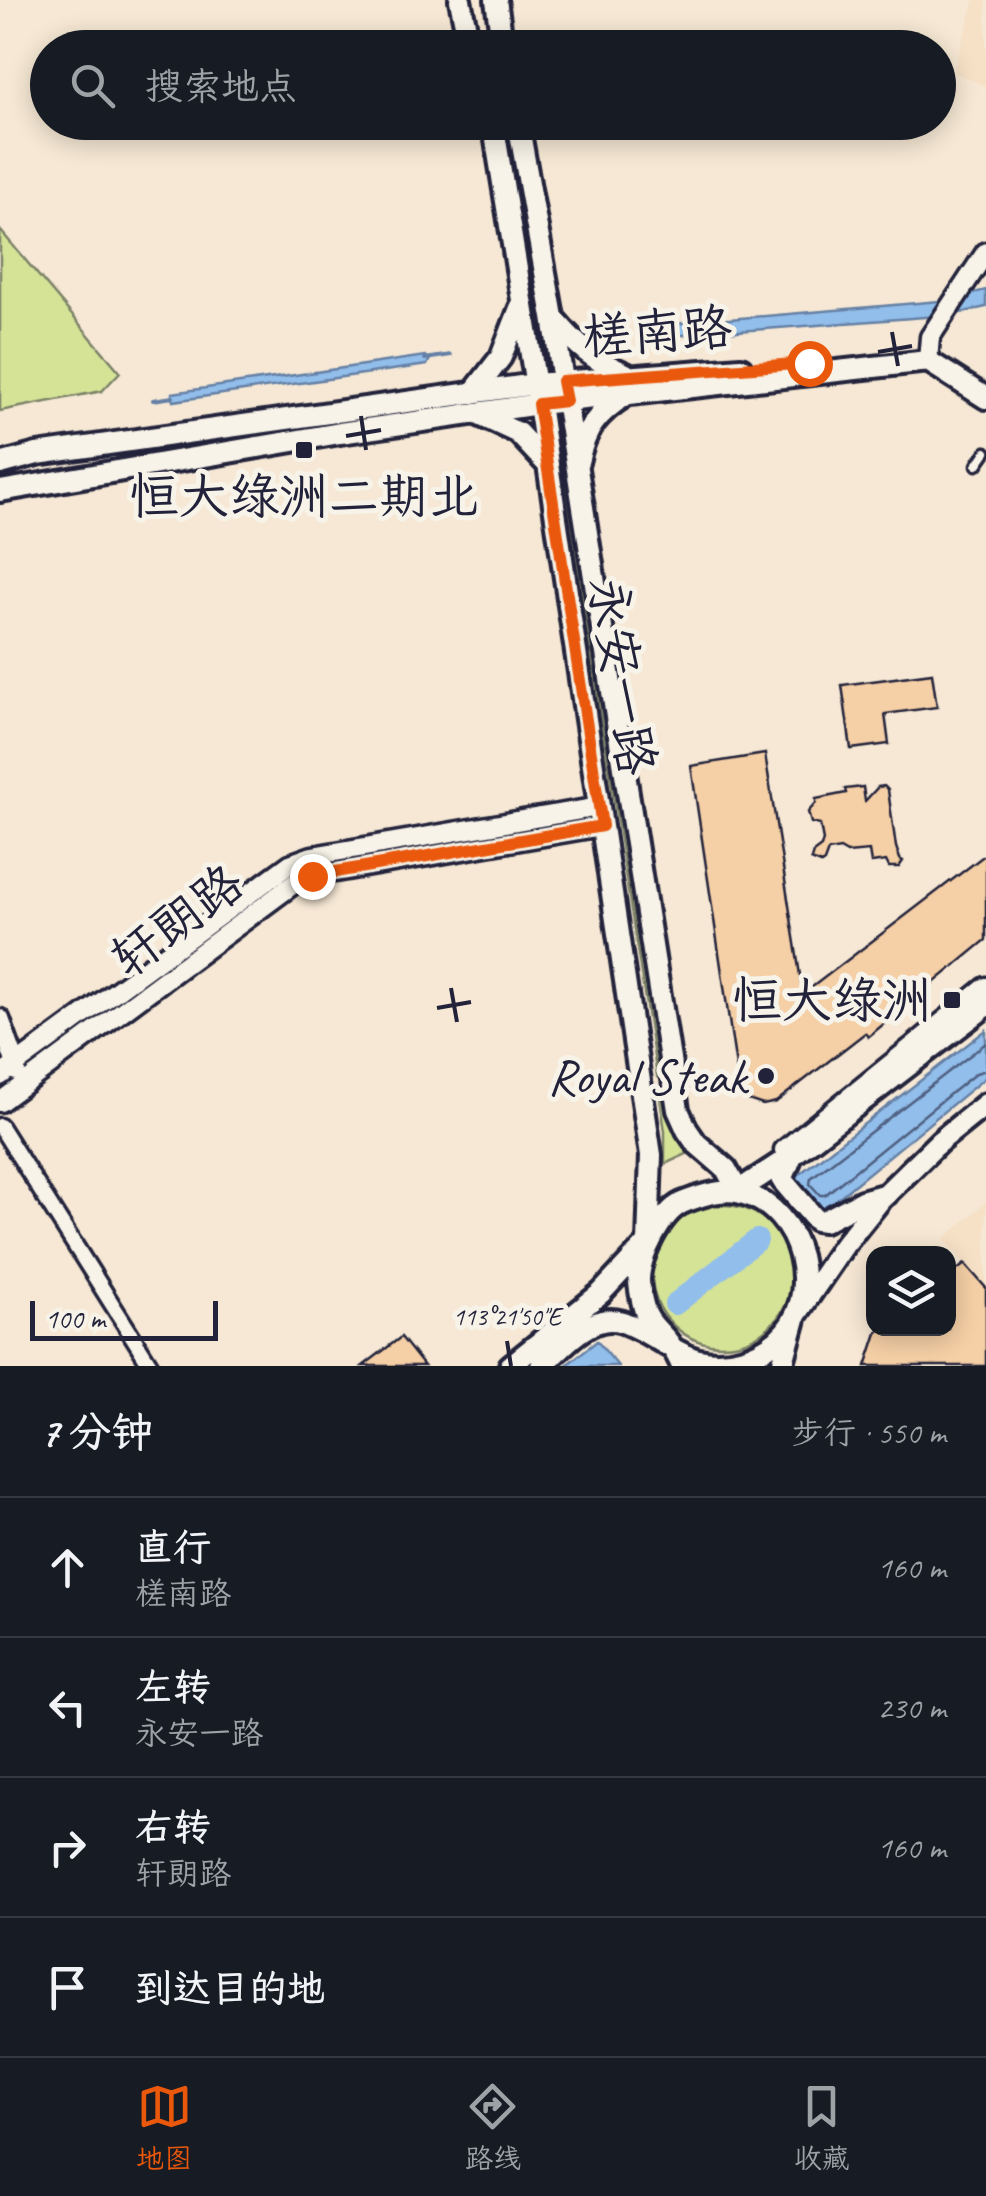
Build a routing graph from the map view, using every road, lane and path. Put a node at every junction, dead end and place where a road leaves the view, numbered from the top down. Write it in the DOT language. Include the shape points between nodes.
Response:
graph roads {
  1 [pos="460,0"];
  2 [pos="474,0"];
  3 [pos="496,0"];
  4 [pos="510,0"];
  5 [pos="471,30"];
  6 [pos="476,30"];
  7 [pos="504,30"];
  8 [pos="509,30"];
  9 [pos="495,140"];
  10 [pos="521,140"];
  11 [pos="531,140"];
  12 [pos="539,233"];
  13 [pos="986,252"];
  14 [pos="986,274"];
  15 [pos="522,300"];
  16 [pos="553,317"];
  17 [pos="928,361"];
  18 [pos="631,385"];
  19 [pos="564,391"];
  20 [pos="537,394"];
  21 [pos="986,398"];
  22 [pos="474,403"];
  23 [pos="70,450"];
  24 [pos="986,452"];
  25 [pos="0,464"];
  26 [pos="548,465"];
  27 [pos="977,465"];
  28 [pos="577,469"];
  29 [pos="74,478"];
  30 [pos="0,491"];
  31 [pos="600,817"];
  32 [pos="986,987"];
  33 [pos="986,1006"];
  34 [pos="0,1019"];
  35 [pos="5,1070"];
  36 [pos="674,1082"];
  37 [pos="641,1088"];
  38 [pos="7,1097"];
  39 [pos="986,1104"];
  40 [pos="0,1126"];
  41 [pos="792,1156"];
  42 [pos="738,1191"];
  43 [pos="886,1194"];
  44 [pos="648,1243"];
  45 [pos="796,1315"];
  46 [pos="677,1356"];
  47 [pos="151,1366"];
  48 [pos="510,1366"];
  49 [pos="541,1366"];
  50 [pos="782,1366"];
  1 -- 5 [label="main road"];
  2 -- 6 [label="main road"];
  3 -- 7 [label="main road"];
  4 -- 8 [label="main road"];
  9 -- 15 [label="main road, 永安一路"];
  10 -- 12 [label="main road, 永安一路"];
  11 -- 12 [label="main road"];
  12 -- 16 [label="main road, 永安一路"];
  13 -- 17 [label="street" via="930,337"];
  14 -- 17 [label="street"];
  15 -- 20 [label="main road, 永安一路"];
  15 -- 22 [label="main road" via="501,357"];
  16 -- 18 [label="main road" via="576,344"];
  16 -- 19 [label="main road, 永安一路"];
  17 -- 18 [label="main road, 槎南路"];
  17 -- 21 [label="main road"];
  18 -- 19 [label="main road, 槎南路"];
  18 -- 28 [label="main road" via="588,430"];
  19 -- 20 [label="main road, 槎南路"];
  19 -- 28 [label="main road, 永安一路"];
  20 -- 22 [label="main road, 槎南路"];
  20 -- 26 [label="main road, 永安一路"];
  22 -- 23 [label="main road, 槎南路"];
  22 -- 26 [label="main road" via="518,433"];
  22 -- 29 [label="main road, 槎南路"];
  23 -- 25 [label="main road, 槎南路"];
  23 -- 29 [label="main road"];
  24 -- 27 [label="lane"];
  26 -- 31 [label="main road, 永安一路"];
  28 -- 36 [label="main road, 永安一路"];
  29 -- 30 [label="main road, 槎南路"];
  31 -- 35 [label="street, 轩朗路" via="290,864"];
  31 -- 37 [label="main road, 永安一路"];
  31 -- 38 [label="street, 轩朗路" via="294,883"];
  32 -- 42 [label="street" via="753,1171"];
  33 -- 41 [label="main road"];
  34 -- 35 [label="street"];
  35 -- 38 [label="street"];
  36 -- 37 [label="main road"];
  36 -- 42 [label="main road, 永安一路" via="686,1130 726,1169"];
  37 -- 44 [label="main road, 永安一路" via="651,1155"];
  39 -- 43 [label="main road"];
  40 -- 47 [label="street"];
  41 -- 42 [label="main road"];
  41 -- 43 [label="main road" via="782,1180 816,1220"];
  42 -- 44 [label="main road" via="674,1207"];
  42 -- 45 [label="main road" via="781,1216 794,1236 803,1289"];
  43 -- 45 [label="main road"];
  44 -- 46 [label="main road" via="639,1280 643,1299 648,1318"];
  44 -- 48 [label="main road" via="601,1293"];
  45 -- 46 [label="main road" via="779,1339 755,1355 727,1362"];
  45 -- 50 [label="main road"];
  46 -- 49 [label="main road" via="620,1320 604,1320 579,1332"];
}
